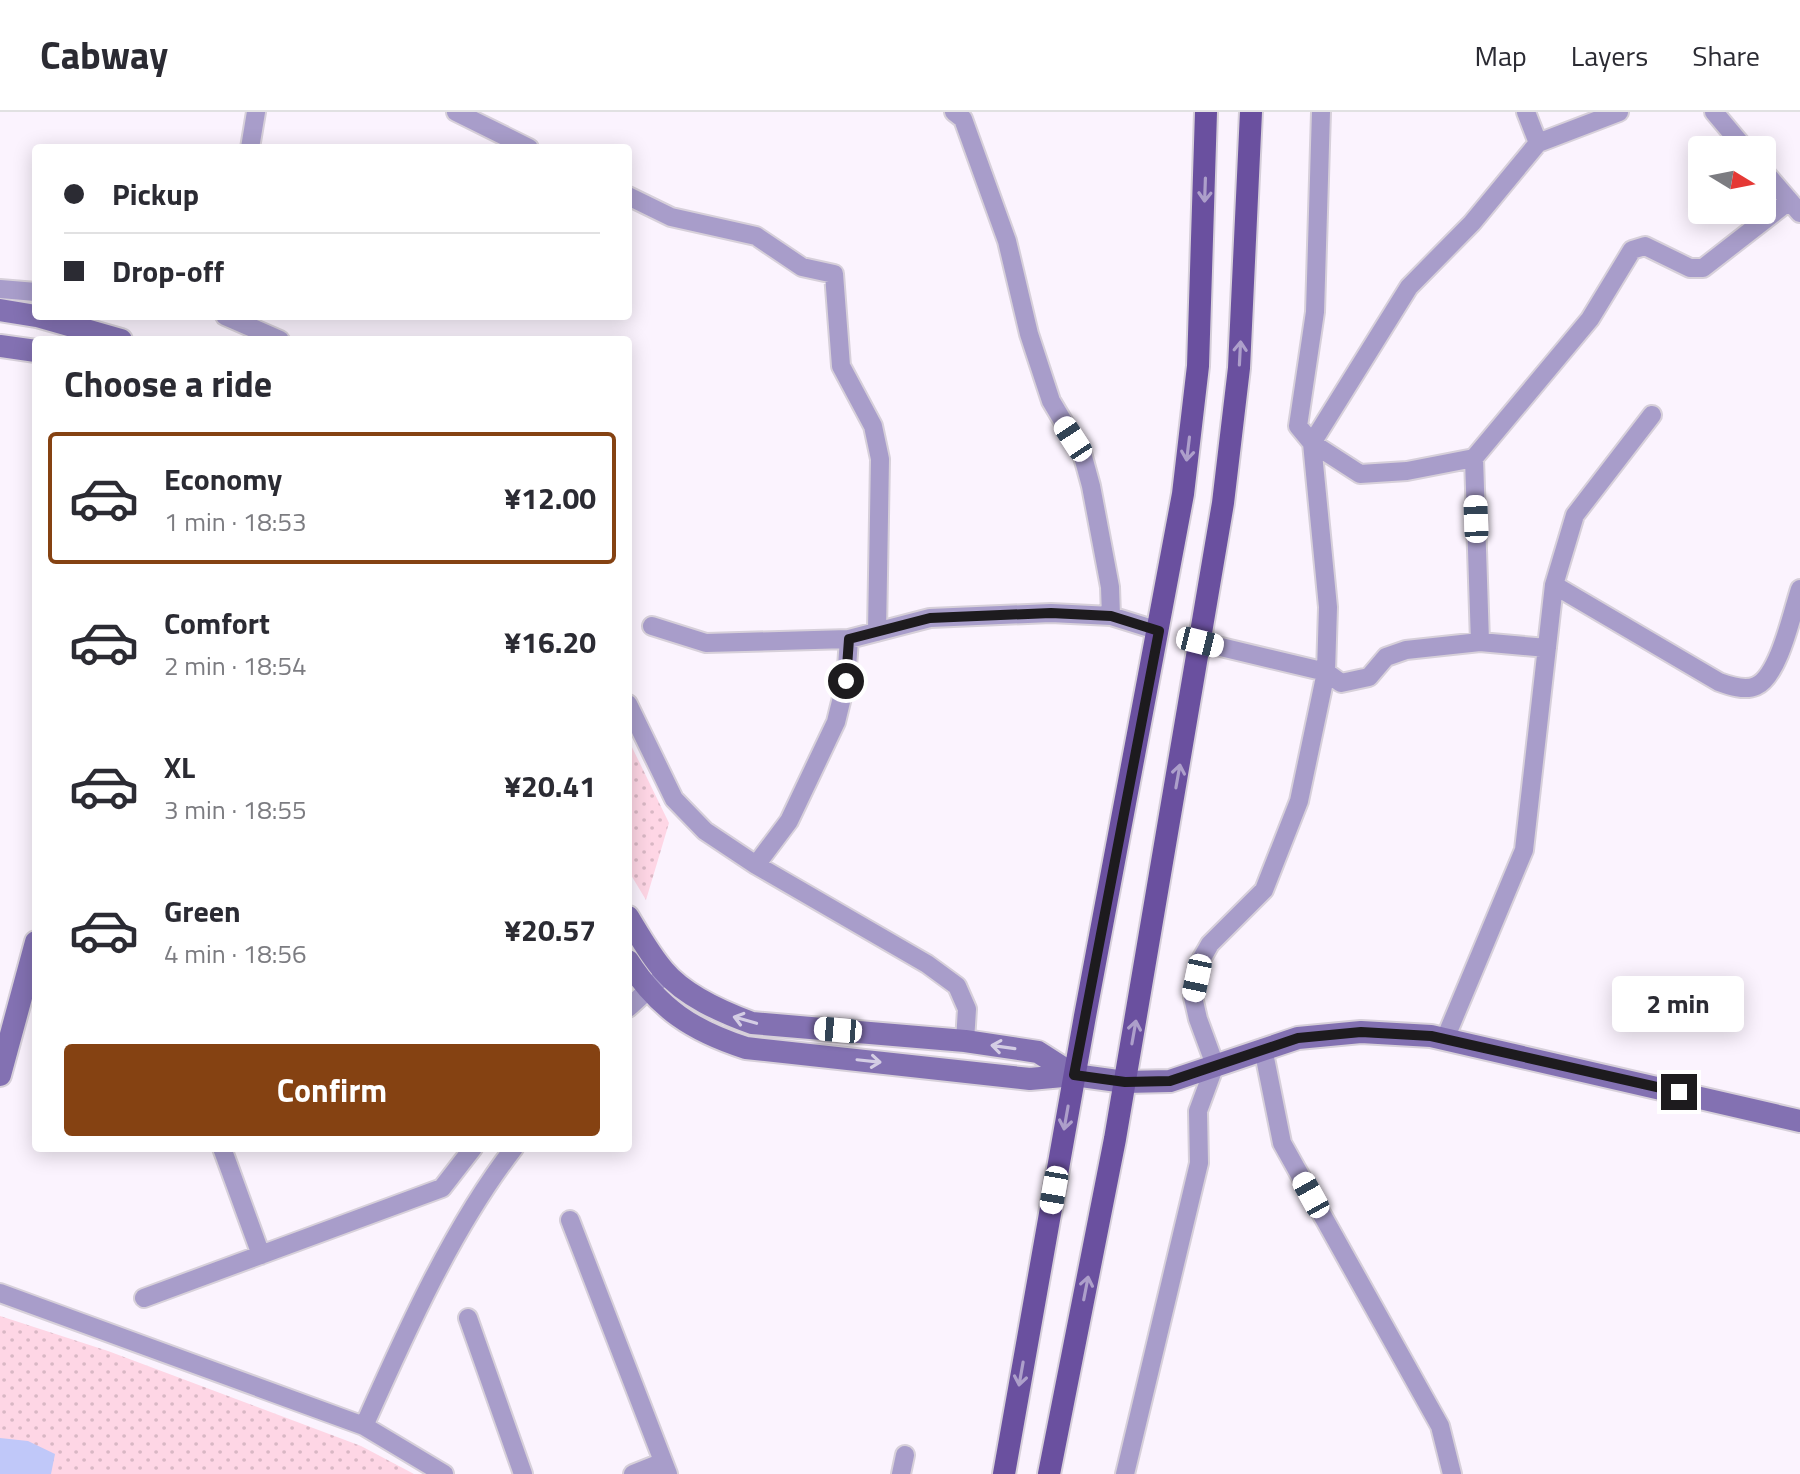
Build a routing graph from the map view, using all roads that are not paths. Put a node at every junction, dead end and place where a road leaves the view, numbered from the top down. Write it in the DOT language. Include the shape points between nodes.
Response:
graph roads {
  1 [pos="256,112"];
  2 [pos="456,112"];
  3 [pos="954,112"];
  4 [pos="1206,112"];
  5 [pos="1251,112"];
  6 [pos="1321,112"];
  7 [pos="1526,112"];
  8 [pos="1619,112"];
  9 [pos="1714,112"];
  10 [pos="1734,136"];
  11 [pos="1538,143"];
  12 [pos="251,144"];
  13 [pos="521,144"];
  14 [pos="1776,185"];
  15 [pos="632,198"];
  16 [pos="1795,207"];
  17 [pos="0,289"];
  18 [pos="32,292"];
  19 [pos="0,310"];
  20 [pos="32,315"];
  21 [pos="50,320"];
  22 [pos="234,320"];
  23 [pos="107,336"];
  24 [pos="271,336"];
  25 [pos="0,346"];
  26 [pos="32,350"];
  27 [pos="1652,415"];
  28 [pos="1312,443"];
  29 [pos="1474,458"];
  30 [pos="1554,585"];
  31 [pos="1800,589"];
  32 [pos="1111,616"];
  33 [pos="652,626"];
  34 [pos="1159,631"];
  35 [pos="877,632"];
  36 [pos="849,639"];
  37 [pos="1200,642"];
  38 [pos="1480,642"];
  39 [pos="1547,648"];
  40 [pos="1326,672"];
  41 [pos="632,712"];
  42 [pos="756,865"];
  43 [pos="632,923"];
  44 [pos="32,957"];
  45 [pos="632,967"];
  46 [pos="666,974"];
  47 [pos="647,990"];
  48 [pos="632,1004"];
  49 [pos="1445,1039"];
  50 [pos="965,1041"];
  51 [pos="1263,1048"];
  52 [pos="1215,1065"];
  53 [pos="0,1075"];
  54 [pos="1074,1075"];
  55 [pos="1125,1082"];
  56 [pos="1800,1121"];
  57 [pos="223,1152"];
  58 [pos="470,1152"];
  59 [pos="511,1152"];
  60 [pos="570,1220"];
  61 [pos="261,1255"];
  62 [pos="0,1293"];
  63 [pos="144,1298"];
  64 [pos="468,1318"];
  65 [pos="364,1426"];
  66 [pos="905,1455"];
  67 [pos="666,1468"];
  68 [pos="444,1474"];
  69 [pos="523,1474"];
  70 [pos="633,1474"];
  71 [pos="901,1474"];
  72 [pos="1004,1474"];
  73 [pos="1049,1474"];
  74 [pos="1125,1474"];
  75 [pos="1452,1474"];
  1 -- 12 [label="street"];
  2 -- 13 [label="street"];
  3 -- 32 [label="street" via="963,119 1007,241 1051,401 1082,453"];
  4 -- 34 [label="main road, one-way" via="1198,366"];
  37 -- 5 [label="main road, one-way" via="1239,368"];
  6 -- 28 [label="street" via="1315,312 1298,426"];
  7 -- 11 [label="street"];
  8 -- 11 [label="street"];
  9 -- 10 [label="street"];
  11 -- 28 [label="street" via="1472,223 1409,287"];
  14 -- 16 [label="street"];
  15 -- 35 [label="street" via="671,217 756,236 802,267 834,274 841,366 873,426 880,459"];
  16 -- 29 [label="street" via="1703,268 1690,268 1645,246 1632,250 1590,319"];
  17 -- 18 [label="street"];
  19 -- 20 [label="main road"];
  21 -- 23 [label="main road"];
  22 -- 24 [label="street"];
  25 -- 26 [label="main road"];
  27 -- 30 [label="street" via="1575,515"];
  28 -- 29 [label="street" via="1360,474"];
  28 -- 40 [label="street" via="1328,607"];
  29 -- 38 [label="street"];
  30 -- 31 [label="street" via="1719,682 1738,688 1755,688 1769,677"];
  30 -- 39 [label="street"];
  32 -- 34 [label="street"];
  32 -- 35 [label="street" via="930,618"];
  33 -- 36 [label="street" via="706,643"];
  34 -- 54 [label="main road"];
  35 -- 36 [label="street"];
  36 -- 42 [label="street" via="836,722 789,821"];
  37 -- 40 [label="street"];
  55 -- 37 [label="main road, one-way"];
  38 -- 39 [label="street"];
  38 -- 40 [label="street" via="1406,650 1386,657 1369,677 1341,683"];
  39 -- 49 [label="street" via="1524,850"];
  40 -- 52 [label="street" via="1299,801 1264,890 1202,958 1193,997"];
  41 -- 42 [label="street" via="674,799 705,831"];
  42 -- 50 [label="street" via="957,986 967,1009"];
  43 -- 46 [label="main road"];
  44 -- 53 [label="main road"];
  45 -- 47 [label="main road"];
  46 -- 47 [label="street"];
  50 -- 46 [label="main road, one-way" via="752,1023 699,998"];
  47 -- 48 [label="street"];
  47 -- 54 [label="main road, one-way" via="686,1023 746,1048 1030,1079"];
  49 -- 51 [label="main road" via="1361,1032 1298,1038"];
  49 -- 56 [label="main road"];
  54 -- 50 [label="main road, one-way" via="1038,1052"];
  51 -- 52 [label="main road"];
  51 -- 75 [label="street" via="1282,1143 1440,1426"];
  52 -- 55 [label="main road" via="1170,1081"];
  52 -- 74 [label="street" via="1198,1111 1199,1163"];
  54 -- 55 [label="main road"];
  54 -- 72 [label="main road, one-way"];
  73 -- 55 [label="main road, one-way"];
  57 -- 61 [label="street"];
  58 -- 61 [label="street" via="442,1188"];
  59 -- 65 [label="street" via="487,1182 413,1319"];
  60 -- 67 [label="street"];
  61 -- 63 [label="street"];
  62 -- 65 [label="street"];
  64 -- 69 [label="street"];
  65 -- 68 [label="street"];
  66 -- 71 [label="street"];
  67 -- 70 [label="street"];
}
